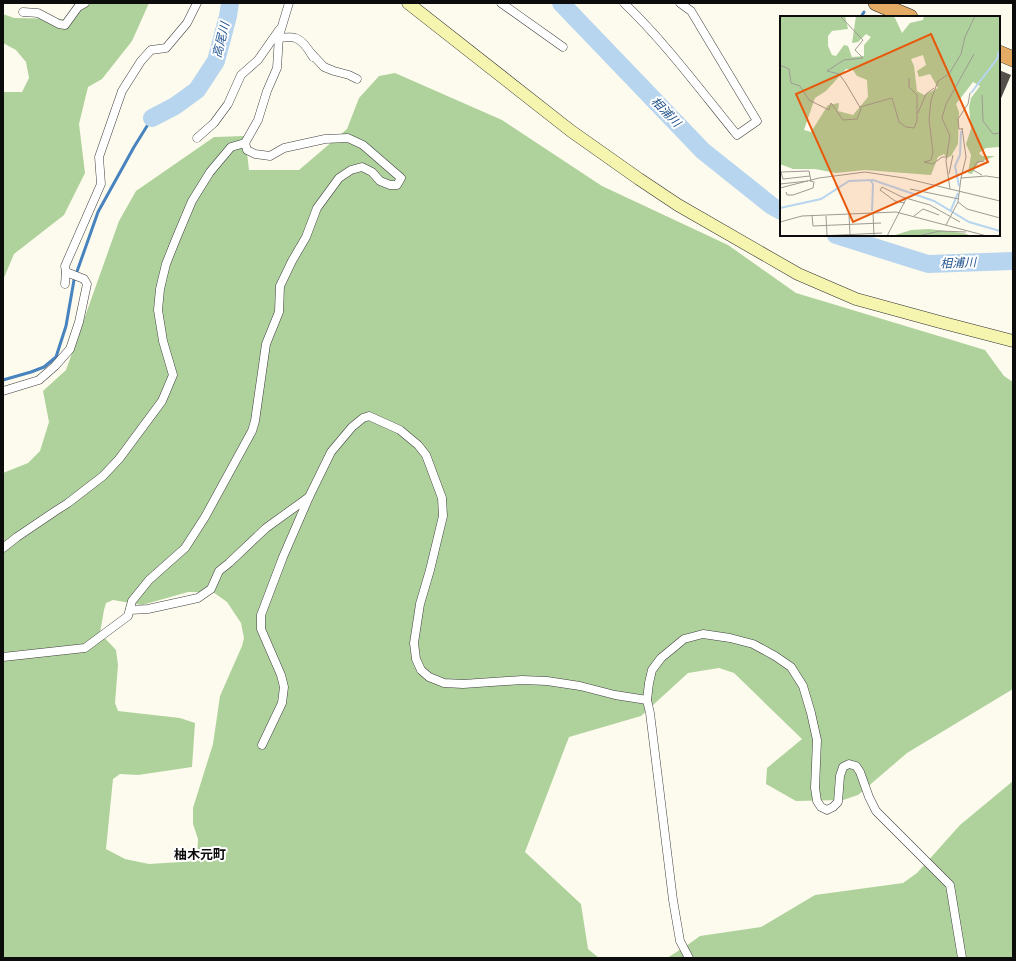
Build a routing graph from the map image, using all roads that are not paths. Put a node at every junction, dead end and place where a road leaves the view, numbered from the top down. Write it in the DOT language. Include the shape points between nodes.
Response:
graph roads {
  1 [pos="85,3"];
  2 [pos="197,3"];
  3 [pos="289,3"];
  4 [pos="408,3"];
  5 [pos="501,3"];
  6 [pos="624,3"];
  7 [pos="680,3"];
  8 [pos="876,3"];
  9 [pos="23,12"];
  10 [pos="908,16"];
  11 [pos="282,24"];
  12 [pos="279,38"];
  13 [pos="563,47"];
  14 [pos="310,52"];
  15 [pos="1000,53"];
  16 [pos="1013,59"];
  17 [pos="318,68"];
  18 [pos="357,79"];
  19 [pos="197,138"];
  20 [pos="245,142"];
  21 [pos="68,273"];
  22 [pos="65,284"];
  23 [pos="1013,341"];
  24 [pos="3,391"];
  25 [pos="309,497"];
  26 [pos="3,548"];
  27 [pos="130,610"];
  28 [pos="3,657"];
  29 [pos="647,700"];
  30 [pos="262,745"];
  31 [pos="689,958"];
  32 [pos="962,958"];
  1 -- 9 [label="street" via="78,7 65,25 38,13"];
  2 -- 21 [label="street" via="187,23 166,48 152,50 141,61 122,91 99,157 101,184 65,266"];
  3 -- 11 [label="street"];
  4 -- 23 [label="street" via="571,131 638,179 798,274 856,299"];
  5 -- 13 [label="street"];
  6 -- 7 [label="street" via="664,45 737,135 757,121 691,11"];
  8 -- 10 [label="highway"];
  11 -- 12 [label="street"];
  11 -- 19 [label="street" via="258,60 241,75 228,104 214,124"];
  12 -- 14 [label="street" via="296,38"];
  12 -- 20 [label="street" via="277,68 258,120"];
  14 -- 17 [label="street"];
  14 -- 18 [label="street" via="324,67"];
  15 -- 16 [label="highway"];
  20 -- 26 [label="street" via="231,147 210,172 192,201 166,264 158,310 163,341 173,375 162,401 119,459 103,476"];
  20 -- 27 [label="street" via="247,150 270,156 284,148 325,138 348,138 363,145 401,178 397,185 390,185 380,181 372,172 362,167 352,170 339,178 317,208 306,237 280,286 279,312 266,344 252,432 185,548 149,580 132,601"];
  21 -- 22 [label="street"];
  21 -- 24 [label="street" via="84,279 87,284 70,349 39,380"];
  25 -- 27 [label="street" via="266,528 219,571 211,589 198,598 148,609"];
  25 -- 29 [label="street" via="331,452 363,418 369,416 400,430 418,445 426,456 442,498 443,516 420,604 414,643 416,659 421,670 429,677 444,683 547,681"];
  25 -- 30 [label="street" via="261,615 260,629 284,687 282,703"];
  27 -- 28 [label="street" via="128,616 85,648"];
  29 -- 31 [label="street" via="673,900 680,941"];
  29 -- 32 [label="street" via="652,670 661,658 684,639 703,634 753,644 791,667 803,686 817,740 815,788 821,808 827,810 838,802 843,766 856,766 876,811 950,885"];
}
